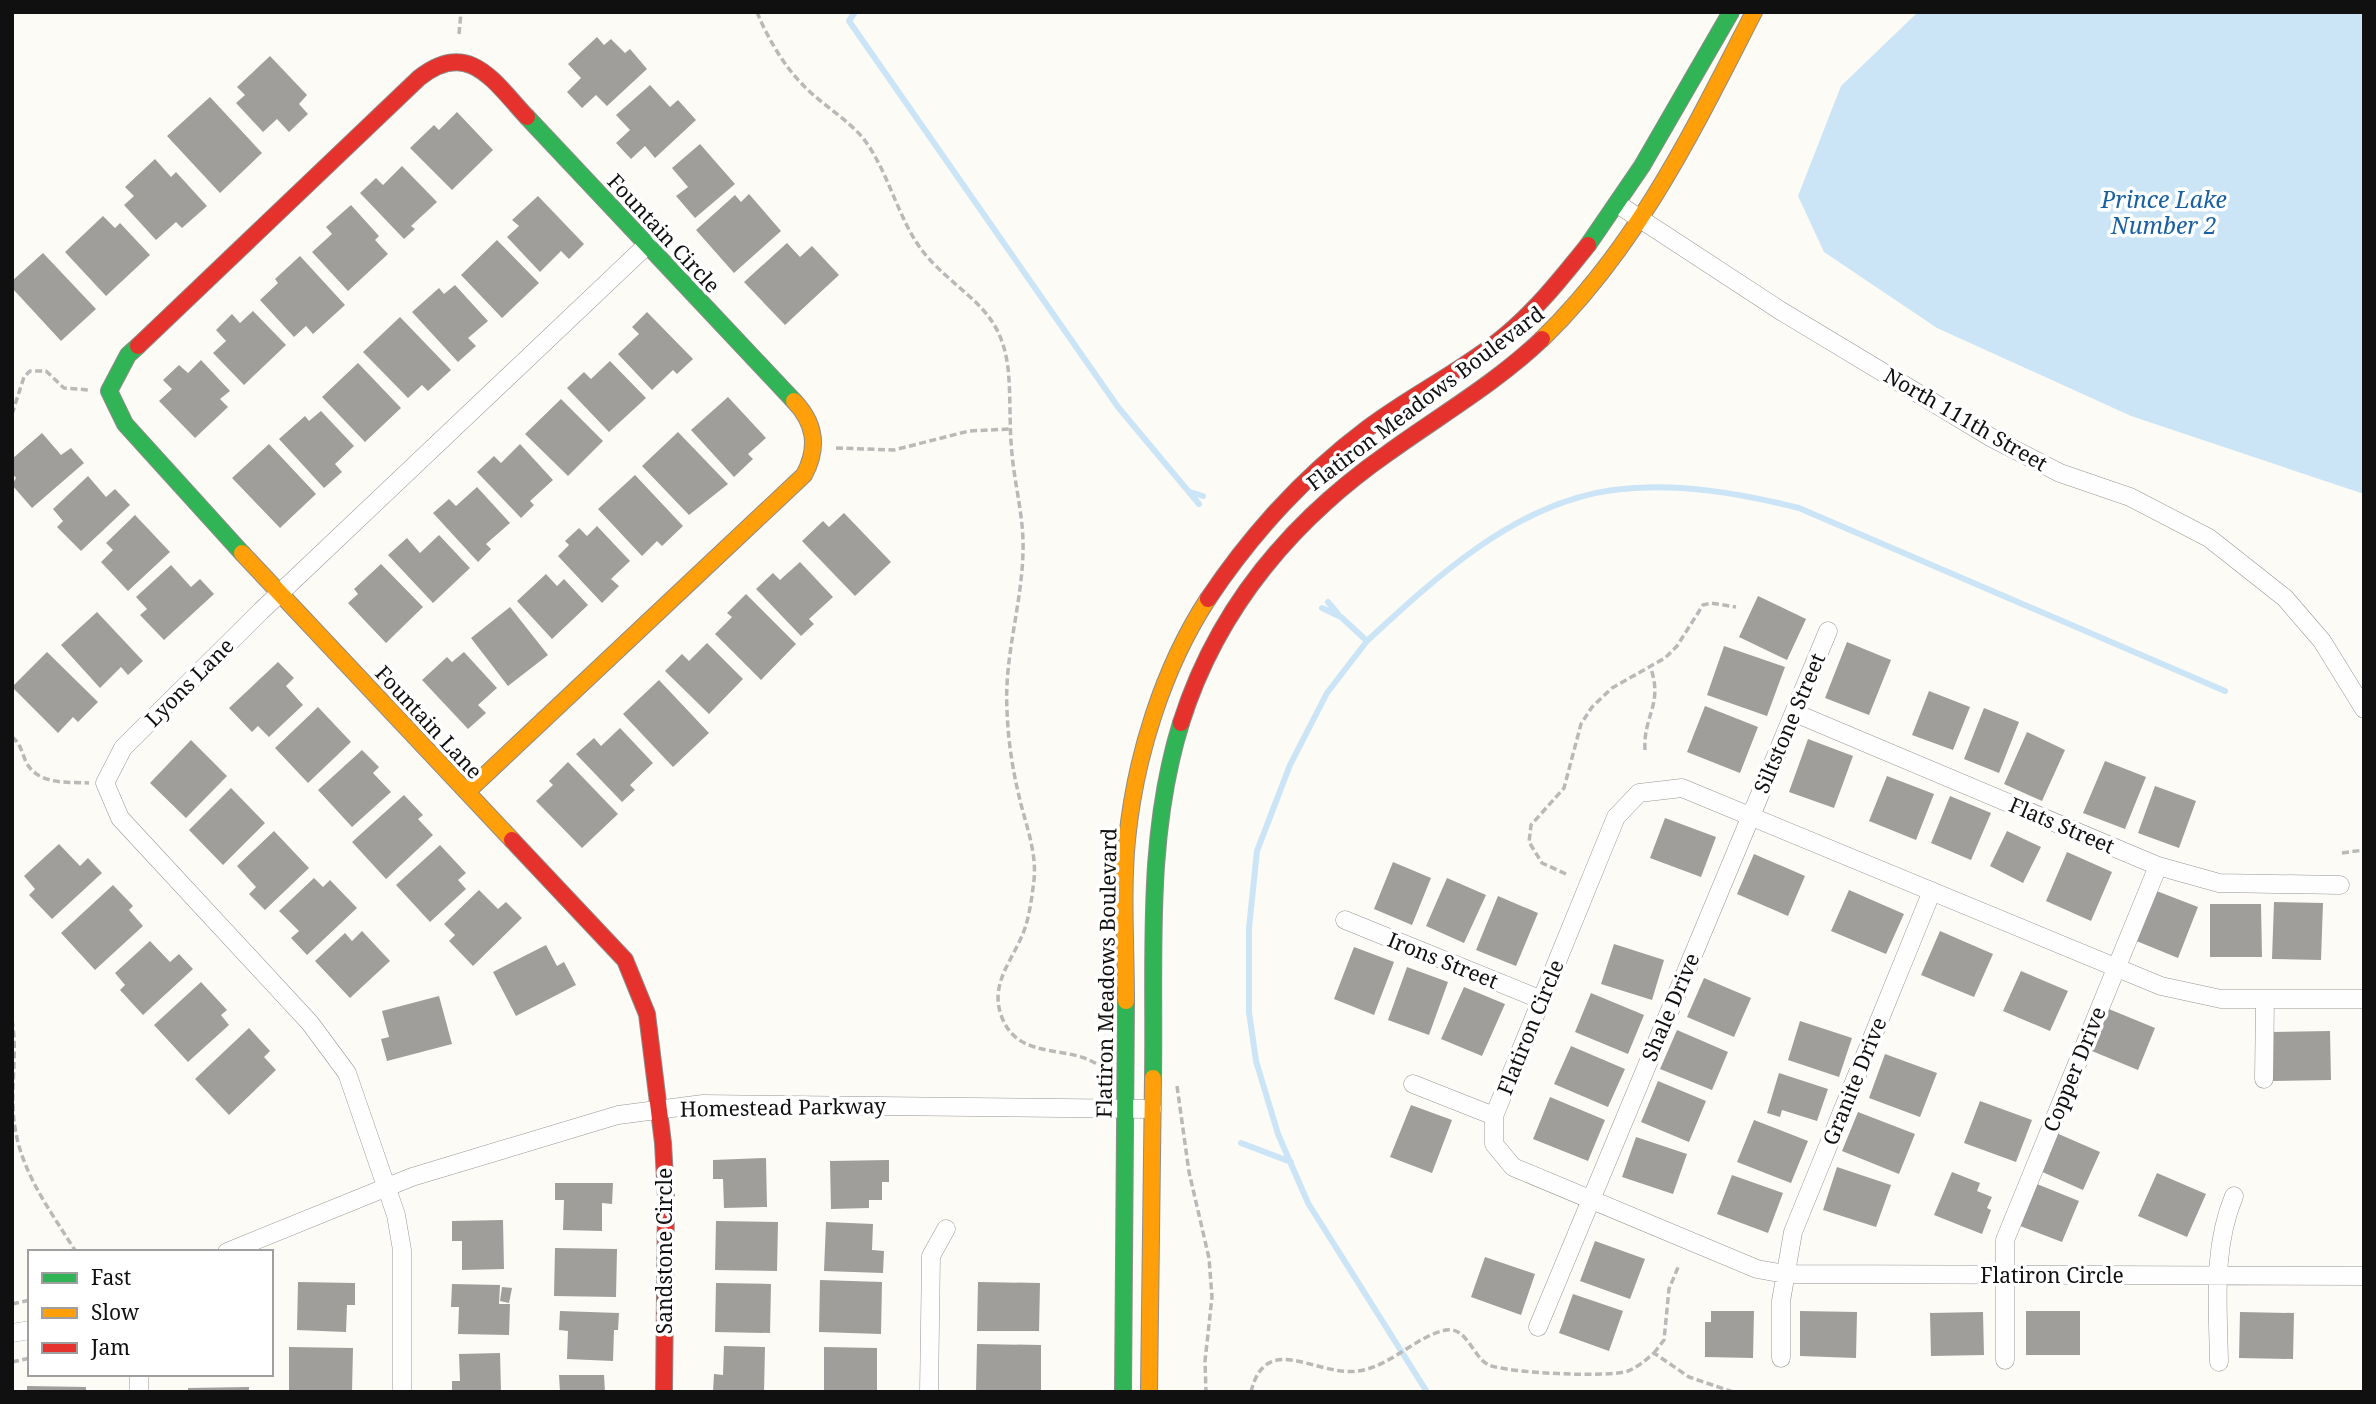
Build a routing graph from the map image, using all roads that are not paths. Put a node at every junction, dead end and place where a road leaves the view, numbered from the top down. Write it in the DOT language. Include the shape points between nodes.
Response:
graph roads {
  1 [pos="1731,12"];
  2 [pos="1754,12"];
  3 [pos="1619,205"];
  4 [pos="1642,222"];
  5 [pos="647,245"];
  6 [pos="109,391"];
  7 [pos="280,594"];
  8 [pos="1828,631"];
  9 [pos="2364,709"];
  10 [pos="1795,713"];
  11 [pos="467,792"];
  12 [pos="1750,816"];
  13 [pos="2158,866"];
  14 [pos="2340,885"];
  15 [pos="1932,891"];
  16 [pos="1345,920"];
  17 [pos="2116,966"];
  18 [pos="2265,999"];
  19 [pos="2364,999"];
  20 [pos="1542,1000"];
  21 [pos="2264,1079"];
  22 [pos="1413,1084"];
  23 [pos="1124,1108"];
  24 [pos="1152,1109"];
  25 [pos="660,1110"];
  26 [pos="1494,1116"];
  27 [pos="386,1186"];
  28 [pos="2234,1196"];
  29 [pos="1591,1199"];
  30 [pos="946,1229"];
  31 [pos="232,1250"];
  32 [pos="1786,1274"];
  33 [pos="2005,1275"];
  34 [pos="2218,1275"];
  35 [pos="2364,1276"];
  36 [pos="1538,1326"];
  37 [pos="1781,1358"];
  38 [pos="2005,1360"];
  39 [pos="2219,1362"];
  40 [pos="402,1392"];
  41 [pos="664,1392"];
  42 [pos="929,1392"];
  43 [pos="1123,1392"];
  44 [pos="1149,1392"];
  1 -- 3 [label="street"];
  2 -- 4 [label="street"];
  3 -- 4 [label="street, North 111th Street"];
  3 -- 23 [label="street, Flatiron Meadows Boulevard" via="1534,309 1486,349 1369,427 1306,478 1238,551 1192,622 1153,713 1130,813"];
  4 -- 9 [label="street, North 111th Street" via="1992,438 2060,473 2130,497 2209,538 2285,598 2322,641"];
  4 -- 24 [label="street, Flatiron Meadows Boulevard" via="1579,304 1533,347 1327,497 1286,538 1229,616 1192,690 1163,792 1155,854"];
  5 -- 6 [label="street, Fountain Circle" via="487,74 458,58 436,63 128,355"];
  5 -- 7 [label="street, Lyons Lane"];
  5 -- 11 [label="street, Fountain Circle" via="808,416 815,436 814,458 804,475"];
  6 -- 7 [label="street, Fountain Lane" via="125,424"];
  7 -- 11 [label="street, Fountain Lane"];
  7 -- 27 [label="street, Lyons Lane" via="123,748 105,783 120,818 310,1023 347,1073"];
  8 -- 10 [label="street, Siltstone Street"];
  10 -- 12 [label="street, Siltstone Street"];
  10 -- 13 [label="street, Flats Street"];
  11 -- 25 [label="street, Fountain Lane" via="625,960 648,1014"];
  12 -- 15 [label="street, Flatiron Circle"];
  12 -- 20 [label="street, Flatiron Circle" via="1682,788 1639,793 1616,817"];
  12 -- 29 [label="street, Shale Drive"];
  13 -- 14 [label="street, Flats Street" via="2219,883"];
  13 -- 17 [label="street, Copper Drive"];
  15 -- 17 [label="street, Flatiron Circle"];
  15 -- 32 [label="street, Granite Drive" via="1793,1232"];
  16 -- 20 [label="street, Irons Street"];
  17 -- 18 [label="street, Flatiron Circle" via="2161,986 2221,999"];
  17 -- 33 [label="street, Copper Drive" via="2005,1240"];
  18 -- 19 [label="street, Flatiron Circle"];
  18 -- 21 [label="street"];
  20 -- 26 [label="street, Flatiron Circle"];
  22 -- 26 [label="street"];
  23 -- 24 [label="street, Homestead Parkway"];
  23 -- 25 [label="street, Homestead Parkway" via="703,1104"];
  23 -- 43 [label="street, Flatiron Meadows Boulevard"];
  24 -- 44 [label="street, Flatiron Meadows Boulevard"];
  25 -- 27 [label="street, Homestead Parkway" via="618,1115"];
  25 -- 41 [label="street, Sandstone Circle" via="666,1197"];
  26 -- 29 [label="street, Flatiron Circle" via="1494,1144 1513,1167"];
  27 -- 31 [label="street, Homestead Parkway"];
  27 -- 40 [label="street" via="402,1250"];
  28 -- 34 [label="street" via="2222,1225"];
  29 -- 32 [label="street, Flatiron Circle" via="1757,1269"];
  29 -- 36 [label="street, Shale Drive"];
  30 -- 42 [label="street" via="931,1255"];
  32 -- 33 [label="street, Flatiron Circle"];
  32 -- 37 [label="street, Granite Drive"];
  33 -- 34 [label="street, Flatiron Circle"];
  33 -- 38 [label="street, Copper Drive"];
  34 -- 35 [label="street, Flatiron Circle"];
  34 -- 39 [label="street"];
}
